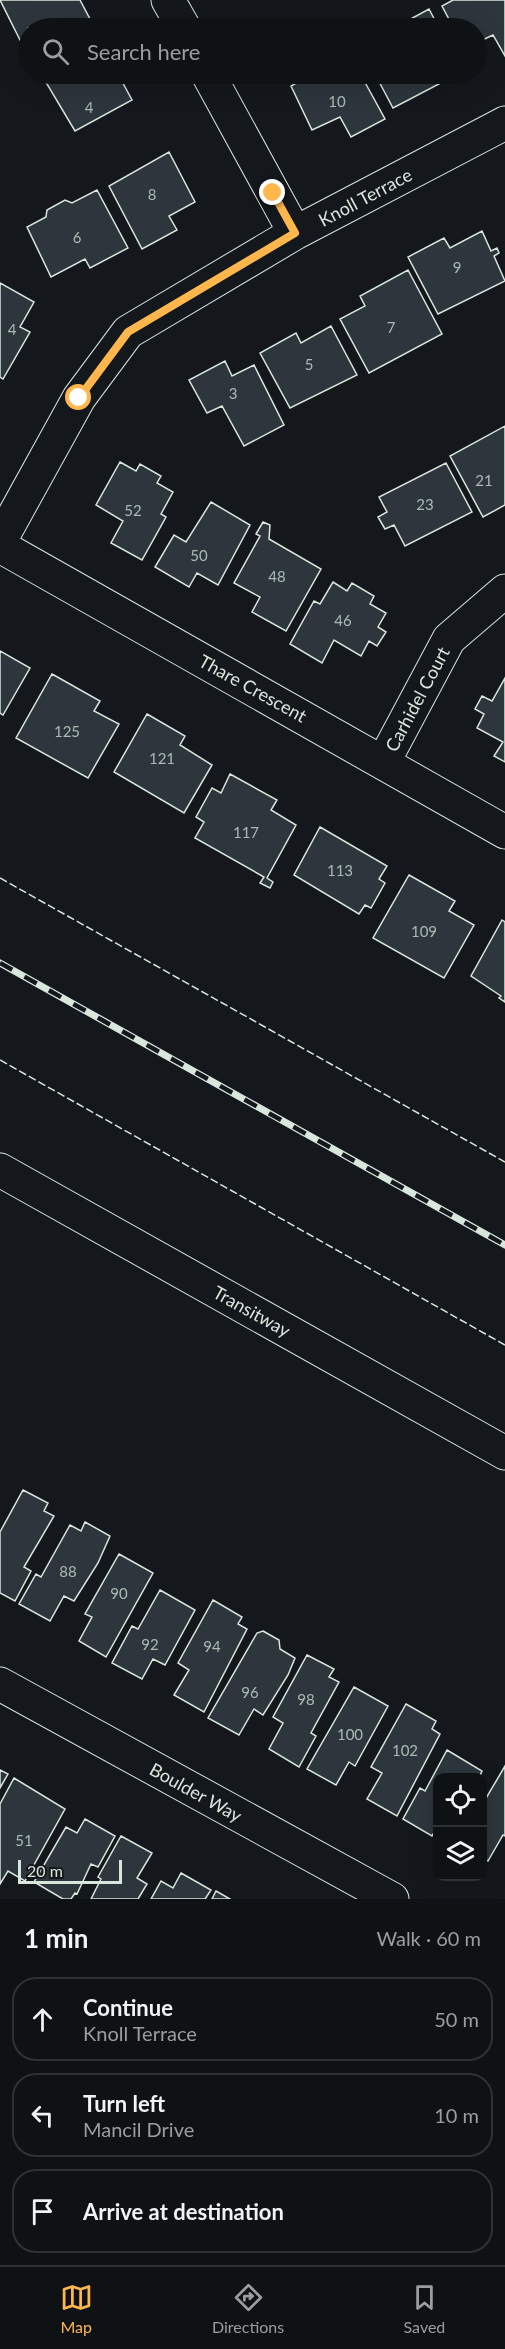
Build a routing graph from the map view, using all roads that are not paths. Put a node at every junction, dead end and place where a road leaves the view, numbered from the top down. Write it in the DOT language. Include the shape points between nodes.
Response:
graph roads {
  1 [pos="168,0"];
  2 [pos="178,18"];
  3 [pos="213,84"];
  4 [pos="505,123"];
  5 [pos="295,233"];
  6 [pos="0,541"];
  7 [pos="0,546"];
  8 [pos="505,591"];
  9 [pos="384,761"];
  10 [pos="505,832"];
  11 [pos="0,1170"];
  12 [pos="505,1453"];
  13 [pos="0,1684"];
  14 [pos="392,1899"];
  1 -- 2 [label="street"];
  3 -- 5 [label="street"];
  4 -- 5 [label="street, Knoll Terrace"];
  5 -- 6 [label="street, Knoll Terrace" via="128,332 79,398"];
  7 -- 9 [label="street, Thare Crescent"];
  8 -- 9 [label="street, Carhidel Court" via="449,639"];
  9 -- 10 [label="street, Thare Crescent"];
  11 -- 12 [label="street, Transitway"];
  13 -- 14 [label="street, Boulder Way"];
}
